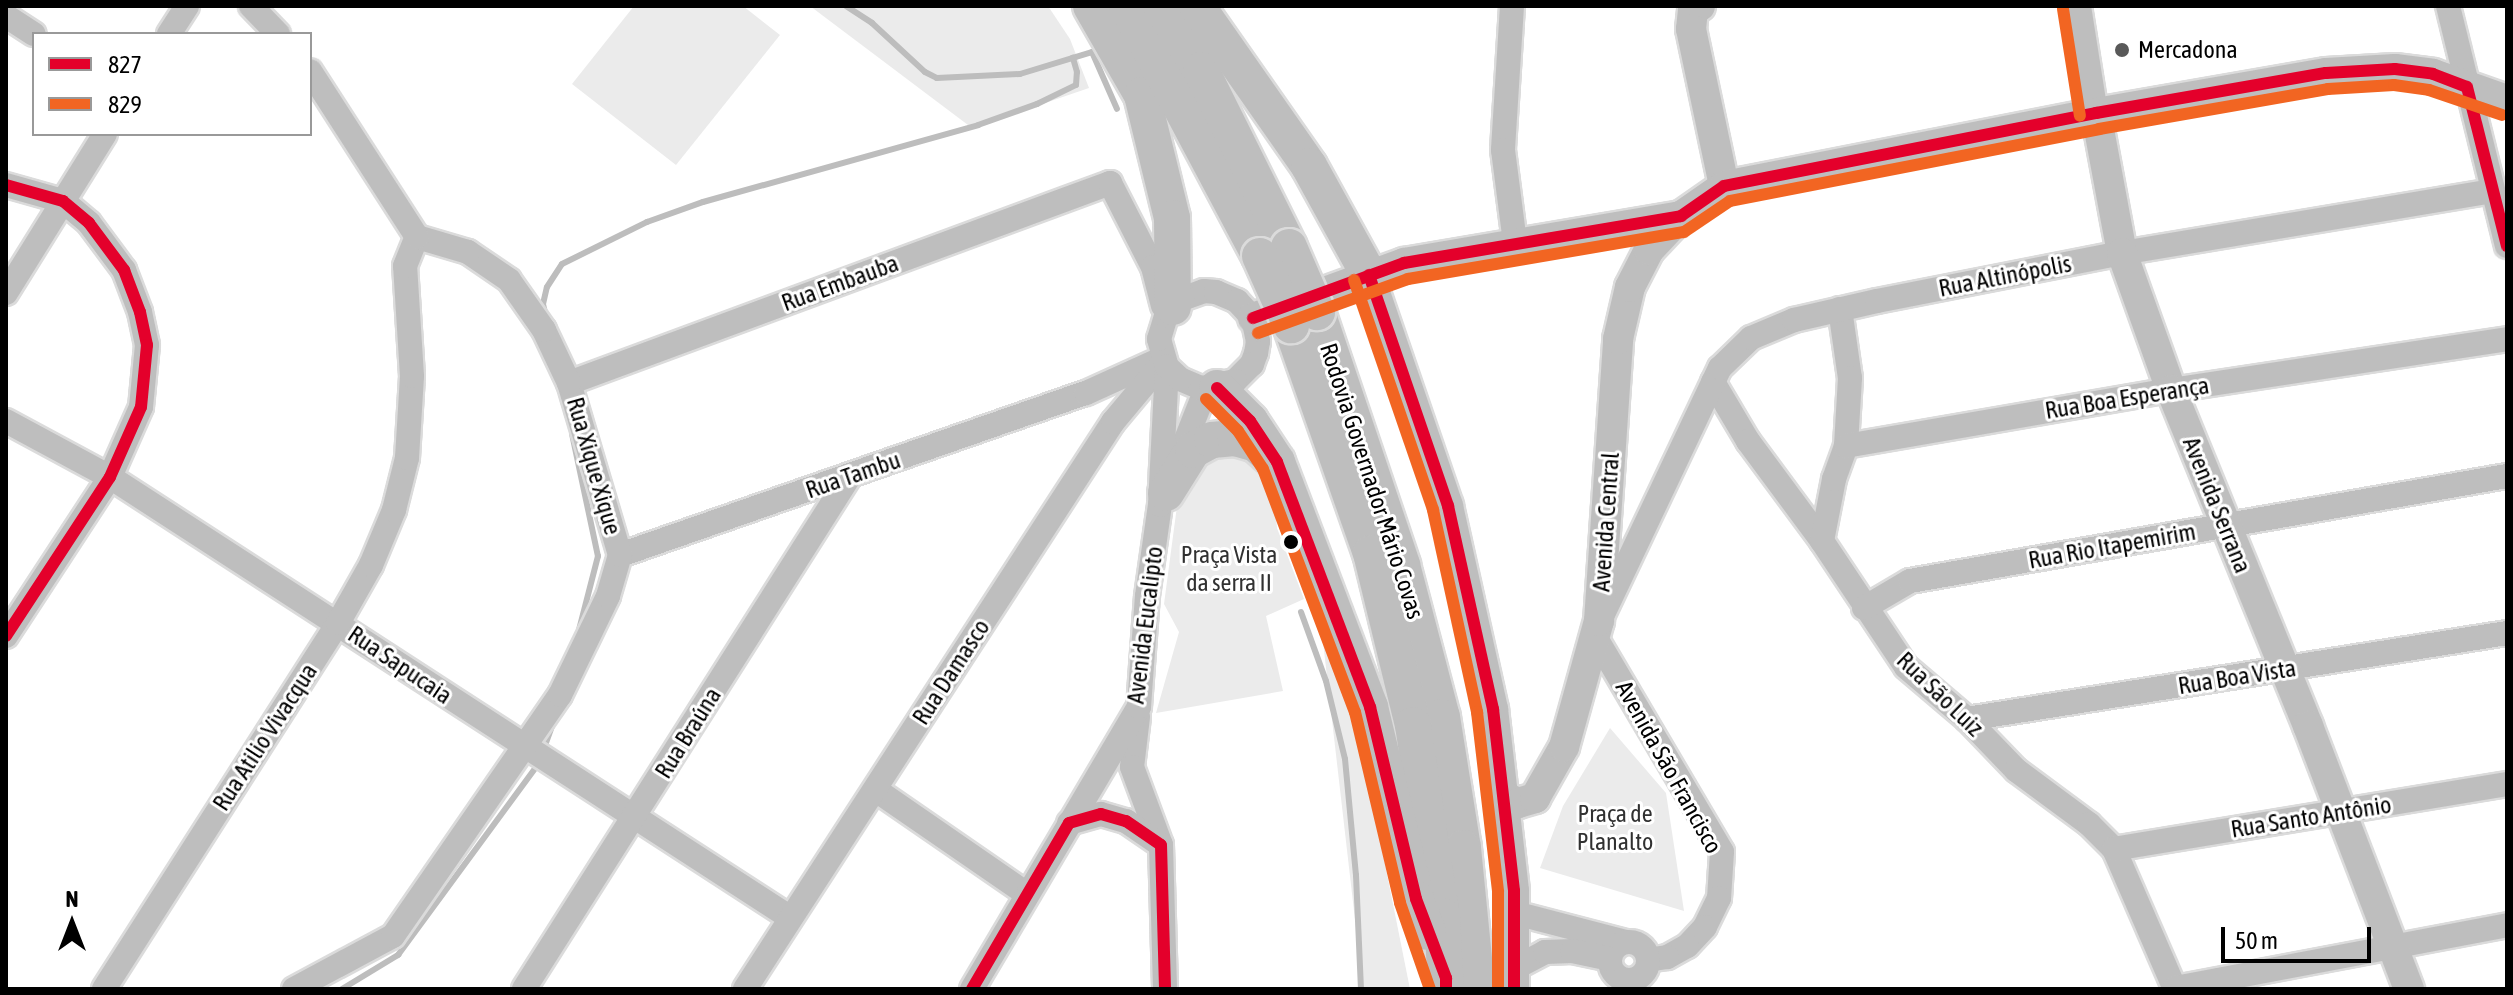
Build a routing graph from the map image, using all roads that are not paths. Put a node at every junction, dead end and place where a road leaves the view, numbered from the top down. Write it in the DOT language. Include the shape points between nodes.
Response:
graph roads {
  1 [pos="187,6"];
  2 [pos="251,6"];
  3 [pos="1161,6"];
  4 [pos="1197,6"];
  5 [pos="1512,6"];
  6 [pos="1700,6"];
  7 [pos="2079,6"];
  8 [pos="2448,6"];
  9 [pos="1105,11"];
  10 [pos="6,16"];
  11 [pos="170,32"];
  12 [pos="276,32"];
  13 [pos="32,33"];
  14 [pos="312,74"];
  15 [pos="1186,75"];
  16 [pos="2467,87"];
  17 [pos="2507,100"];
  18 [pos="2096,113"];
  19 [pos="104,136"];
  20 [pos="6,185"];
  21 [pos="1724,186"];
  22 [pos="2492,191"];
  23 [pos="63,201"];
  24 [pos="1681,216"];
  25 [pos="1622,228"];
  26 [pos="417,237"];
  27 [pos="1515,242"];
  28 [pos="2507,246"];
  29 [pos="2122,253"];
  30 [pos="1369,275"];
  31 [pos="1630,287"];
  32 [pos="6,293"];
  33 [pos="1840,309"];
  34 [pos="1169,311"];
  35 [pos="1253,318"];
  36 [pos="2507,339"];
  37 [pos="1165,362"];
  38 [pos="1713,382"];
  39 [pos="569,383"];
  40 [pos="1212,388"];
  41 [pos="2171,390"];
  42 [pos="1086,393"];
  43 [pos="6,421"];
  44 [pos="1113,422"];
  45 [pos="1163,429"];
  46 [pos="1846,446"];
  47 [pos="1277,462"];
  48 [pos="2507,476"];
  49 [pos="110,477"];
  50 [pos="849,477"];
  51 [pos="796,495"];
  52 [pos="1163,499"];
  53 [pos="818,521"];
  54 [pos="1606,526"];
  55 [pos="2225,526"];
  56 [pos="1638,539"];
  57 [pos="1822,541"];
  58 [pos="620,555"];
  59 [pos="1864,608"];
  60 [pos="338,623"];
  61 [pos="1598,630"];
  62 [pos="2507,633"];
  63 [pos="6,636"];
  64 [pos="2285,670"];
  65 [pos="1139,707"];
  66 [pos="1967,719"];
  67 [pos="525,749"];
  68 [pos="2507,784"];
  69 [pos="876,790"];
  70 [pos="1502,795"];
  71 [pos="2342,813"];
  72 [pos="635,819"];
  73 [pos="1069,823"];
  74 [pos="1161,845"];
  75 [pos="2114,849"];
  76 [pos="1027,894"];
  77 [pos="1515,913"];
  78 [pos="789,917"];
  79 [pos="2507,925"];
  80 [pos="2391,945"];
  81 [pos="1618,950"];
  82 [pos="1648,960"];
  83 [pos="1515,978"];
  84 [pos="1457,985"];
  85 [pos="1628,985"];
  86 [pos="2175,988"];
  87 [pos="104,989"];
  88 [pos="294,989"];
  89 [pos="524,989"];
  90 [pos="745,989"];
  91 [pos="972,989"];
  92 [pos="1165,989"];
  93 [pos="2409,989"];
  1 -- 11 [label="street"];
  2 -- 12 [label="street"];
  3 -- 15 [label="main road, Rodovia Governador Mário Covas"];
  4 -- 15 [label="main road"];
  5 -- 27 [label="street" via="1503,150"];
  6 -- 21 [label="street" via="1693,10 1691,29"];
  7 -- 18 [label="street, Avenida Serrana"];
  8 -- 16 [label="street"];
  9 -- 15 [label="main road"];
  10 -- 13 [label="street"];
  14 -- 26 [label="street"];
  15 -- 30 [label="main road" via="1309,166"];
  15 -- 34 [label="main road"];
  15 -- 84 [label="main road, Rodovia Governador Mário Covas, bridge" via="1275,252 1402,565 1442,717 1463,848"];
  16 -- 17 [label="street"];
  16 -- 18 [label="street" via="2433,74 2395,69 2326,73"];
  16 -- 22 [label="street"];
  18 -- 21 [label="street"];
  18 -- 29 [label="street, Avenida Serrana"];
  19 -- 23 [label="street"];
  20 -- 23 [label="street"];
  21 -- 24 [label="street"];
  22 -- 28 [label="street"];
  22 -- 29 [label="street, Rua Altinópolis"];
  23 -- 32 [label="street"];
  23 -- 49 [label="street" via="89,223 124,270 147,345 141,407"];
  24 -- 25 [label="street"];
  24 -- 31 [label="street, Avenida Central" via="1649,250"];
  25 -- 27 [label="street"];
  25 -- 31 [label="street" via="1630,242"];
  26 -- 39 [label="street, Rua Xique Xique" via="468,252 509,280 544,330"];
  26 -- 60 [label="street, Rua Atilio Vivacqua" via="405,266 412,376 407,458 394,510"];
  27 -- 30 [label="street"];
  29 -- 33 [label="street, Rua Altinópolis"];
  29 -- 41 [label="street, Avenida Serrana"];
  30 -- 35 [label="street"];
  30 -- 70 [label="street" via="1448,506 1493,709"];
  31 -- 54 [label="street, Avenida Central" via="1618,339"];
  33 -- 38 [label="street, Rua Altinópolis" via="1751,338"];
  33 -- 46 [label="street" via="1850,378"];
  34 -- 35 [label="street" via="1192,294 1216,292 1237,301"];
  34 -- 37 [label="street" via="1159,339"];
  34 -- 39 [label="street, Rua Embauba" via="1110,183"];
  35 -- 40 [label="street" via="1258,341 1252,364 1235,381"];
  36 -- 41 [label="street, Rua Boa Esperança"];
  37 -- 40 [label="street" via="1180,379"];
  37 -- 42 [label="street, Rua Tambu"];
  37 -- 44 [label="street, Rua Damasco"];
  37 -- 45 [label="street, Avenida Eucalipto"];
  38 -- 56 [label="street, Rua Altinópolis"];
  38 -- 57 [label="street, Rua São Luiz" via="1748,441"];
  39 -- 58 [label="street, Rua Xique Xique"];
  40 -- 47 [label="main road" via="1250,421"];
  40 -- 52 [label="street, Avenida Eucalipto"];
  41 -- 46 [label="street, Rua Boa Esperança"];
  41 -- 55 [label="street, Avenida Serrana"];
  42 -- 44 [label="street" via="1104,397"];
  42 -- 50 [label="street, Rua Tambu"];
  43 -- 49 [label="street, Rua Sapucaia"];
  44 -- 45 [label="street" via="1145,414"];
  44 -- 69 [label="street, Rua Damasco"];
  45 -- 52 [label="street, Avenida Eucalipto"];
  46 -- 57 [label="street"];
  47 -- 52 [label="main road" via="1256,444 1235,438 1212,440 1193,450"];
  47 -- 84 [label="main road" via="1370,707 1416,899"];
  48 -- 55 [label="street, Rua Rio Itapemirim"];
  49 -- 60 [label="street, Rua Sapucaia"];
  49 -- 63 [label="street"];
  50 -- 51 [label="street, Rua Tambu"];
  50 -- 53 [label="street, Rua Braúna"];
  51 -- 53 [label="street"];
  51 -- 58 [label="street, Rua Tambu"];
  52 -- 65 [label="street, Avenida Eucalipto" via="1147,596"];
  53 -- 72 [label="street, Rua Braúna"];
  54 -- 56 [label="street" via="1622,542"];
  54 -- 61 [label="street, Avenida Central"];
  55 -- 59 [label="street, Rua Rio Itapemirim" via="1910,581"];
  55 -- 64 [label="street, Avenida Serrana"];
  56 -- 61 [label="street, Rua Altinópolis"];
  57 -- 59 [label="street, Rua São Luiz"];
  58 -- 67 [label="street, Rua Xique Xique" via="608,596 560,695"];
  59 -- 66 [label="street, Rua São Luiz" via="1906,667"];
  60 -- 67 [label="street, Rua Sapucaia"];
  60 -- 87 [label="street, Rua Atilio Vivacqua"];
  61 -- 70 [label="street, Avenida Central" via="1564,747 1547,782 1535,798 1518,803"];
  61 -- 82 [label="street, Avenida São Francisco" via="1722,852 1719,898 1705,927 1687,946"];
  62 -- 64 [label="street, Rua Boa Vista"];
  64 -- 66 [label="street, Rua Boa Vista"];
  64 -- 71 [label="street, Avenida Serrana"];
  65 -- 73 [label="street, Avenida Eucalipto"];
  65 -- 74 [label="street" via="1132,767"];
  66 -- 75 [label="street, Rua São Luiz" via="2016,770"];
  67 -- 72 [label="street, Rua Sapucaia"];
  67 -- 88 [label="street, Rua Xique Xique" via="393,936"];
  68 -- 71 [label="street, Rua Santo Antônio"];
  69 -- 76 [label="street"];
  69 -- 78 [label="street, Rua Damasco"];
  70 -- 77 [label="street"];
  71 -- 75 [label="street, Rua Santo Antônio"];
  71 -- 80 [label="street, Avenida Serrana"];
  72 -- 78 [label="street, Rua Sapucaia"];
  72 -- 89 [label="street, Rua Braúna"];
  73 -- 74 [label="street" via="1101,814 1126,821"];
  73 -- 76 [label="street, Avenida Eucalipto"];
  74 -- 92 [label="street"];
  75 -- 86 [label="street, Rua São Luiz"];
  76 -- 91 [label="street, Avenida Eucalipto"];
  77 -- 81 [label="street"];
  77 -- 83 [label="street"];
  78 -- 90 [label="street, Rua Damasco"];
  79 -- 80 [label="street"];
  80 -- 86 [label="street"];
  80 -- 93 [label="street, Avenida Serrana"];
  81 -- 82 [label="street" via="1638,944"];
  81 -- 83 [label="street" via="1545,952"];
  81 -- 85 [label="street" via="1612,971"];
  82 -- 85 [label="street" via="1639,978"];
}
